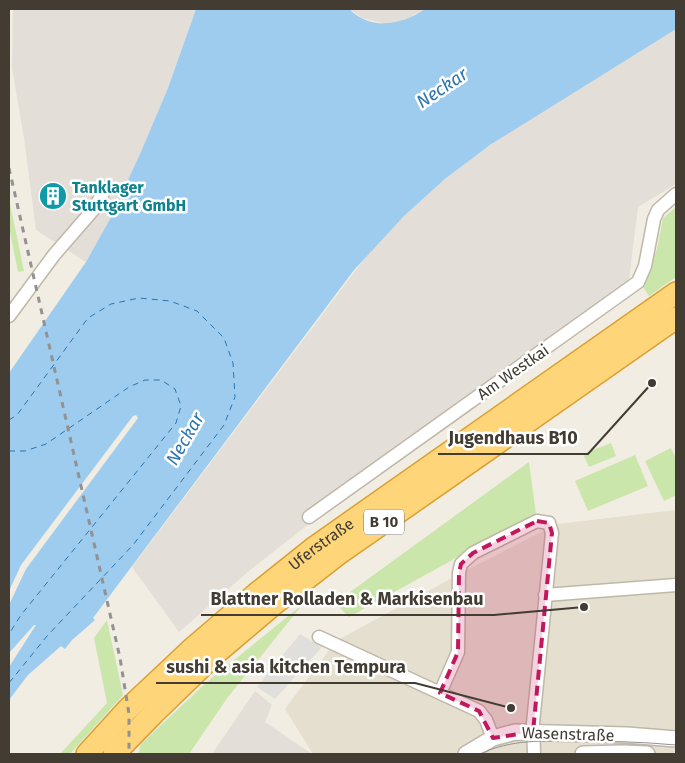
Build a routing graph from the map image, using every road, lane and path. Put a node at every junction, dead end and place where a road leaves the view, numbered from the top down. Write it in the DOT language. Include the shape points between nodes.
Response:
graph roads {
  1 [pos="106,188"];
  2 [pos="675,196"];
  3 [pos="674,291"];
  4 [pos="9,316"];
  5 [pos="676,318"];
  6 [pos="309,517"];
  7 [pos="676,585"];
  8 [pos="545,595"];
  9 [pos="319,637"];
  10 [pos="440,693"];
  11 [pos="533,732"];
  12 [pos="493,738"];
  13 [pos="676,739"];
  14 [pos="87,754"];
  15 [pos="114,754"];
  16 [pos="466,754"];
  17 [pos="534,754"];
  18 [pos="584,754"];
  19 [pos="647,754"];
  1 -- 4 [label="street" via="94,210 54,255"];
  2 -- 6 [label="street, Am Westkai" via="658,210 654,219 645,266 638,282"];
  3 -- 14 [label="highway, Uferstraße / B 10" via="315,547 194,647 127,710"];
  5 -- 15 [label="highway, Uferstraße / B 10" via="337,555 215,654"];
  7 -- 8 [label="street"];
  8 -- 10 [label="street" via="552,533 549,523 537,521 473,553 461,564 458,652"];
  8 -- 11 [label="street"];
  9 -- 10 [label="street"];
  10 -- 12 [label="street" via="479,711"];
  11 -- 12 [label="street, Wasenstraße" via="515,732"];
  11 -- 13 [label="street, Wasenstraße"];
  11 -- 17 [label="street"];
  12 -- 16 [label="street, Wasenstraße"];
  18 -- 19 [label="street, Wasenstraße"];
}
